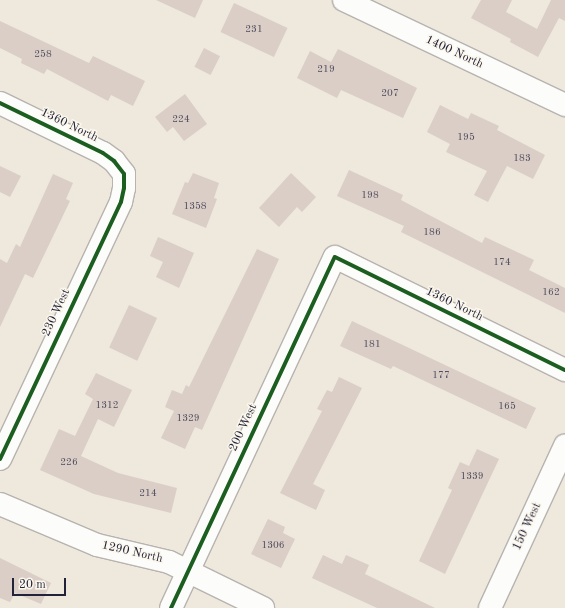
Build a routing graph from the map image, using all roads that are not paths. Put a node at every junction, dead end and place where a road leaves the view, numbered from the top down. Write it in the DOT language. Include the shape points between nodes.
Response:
graph roads {
  1 [pos="344,0"];
  2 [pos="0,103"];
  3 [pos="565,105"];
  4 [pos="124,174"];
  5 [pos="335,258"];
  6 [pos="565,370"];
  7 [pos="565,446"];
  8 [pos="0,459"];
  9 [pos="558,484"];
  10 [pos="0,504"];
  11 [pos="188,571"];
  12 [pos="171,608"];
  13 [pos="263,608"];
  14 [pos="490,608"];
  1 -- 3 [label="street, 1400 North"];
  2 -- 4 [label="street, 1360 North" via="103,153 114,161"];
  4 -- 8 [label="street, 230 West" via="121,202"];
  5 -- 6 [label="street, 1360 North"];
  5 -- 11 [label="street, 200 West"];
  7 -- 9 [label="street, 150 West"];
  9 -- 14 [label="street, 150 West"];
  10 -- 11 [label="street, 1290 North" via="77,538 169,562"];
  11 -- 12 [label="street, 200 West"];
  11 -- 13 [label="street, 1290 North"];
}
